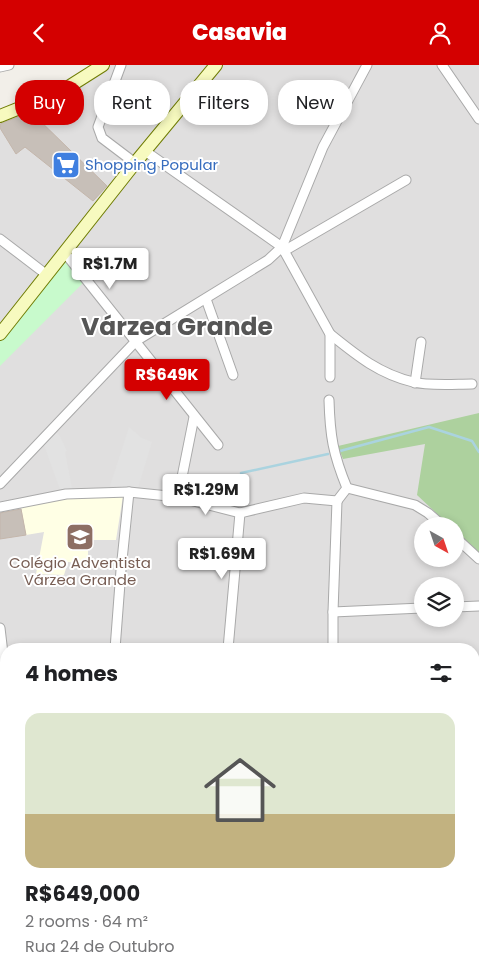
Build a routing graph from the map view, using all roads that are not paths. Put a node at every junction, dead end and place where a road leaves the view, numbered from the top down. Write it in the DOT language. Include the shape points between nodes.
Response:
graph roads {
  1 [pos="9,65"];
  2 [pos="91,65"];
  3 [pos="103,65"];
  4 [pos="120,65"];
  5 [pos="216,65"];
  6 [pos="367,65"];
  7 [pos="442,65"];
  8 [pos="0,67"];
  9 [pos="0,107"];
  10 [pos="0,117"];
  11 [pos="479,119"];
  12 [pos="145,151"];
  13 [pos="135,163"];
  14 [pos="406,180"];
  15 [pos="0,239"];
  16 [pos="283,249"];
  17 [pos="65,253"];
  18 [pos="47,275"];
  19 [pos="206,299"];
  20 [pos="0,334"];
  21 [pos="330,334"];
  22 [pos="136,341"];
  23 [pos="421,342"];
  24 [pos="233,375"];
  25 [pos="330,377"];
  26 [pos="415,383"];
  27 [pos="472,384"];
  28 [pos="329,400"];
  29 [pos="194,417"];
  30 [pos="218,445"];
  31 [pos="0,484"];
  32 [pos="347,488"];
  33 [pos="129,492"];
  34 [pos="178,497"];
  35 [pos="337,501"];
  36 [pos="0,507"];
  37 [pos="240,513"];
  38 [pos="433,517"];
  39 [pos="464,545"];
  40 [pos="479,559"];
  41 [pos="479,606"];
  42 [pos="464,607"];
  43 [pos="414,609"];
  44 [pos="332,612"];
  45 [pos="0,628"];
  46 [pos="2,643"];
  47 [pos="116,643"];
  48 [pos="229,643"];
  49 [pos="333,643"];
  1 -- 8 [label="street"];
  2 -- 9 [label="main road" via="65,81"];
  3 -- 10 [label="main road" via="62,91"];
  4 -- 13 [label="street" via="98,127 102,138"];
  5 -- 12 [label="main road"];
  6 -- 16 [label="street" via="324,147"];
  7 -- 11 [label="street"];
  12 -- 13 [label="main road"];
  12 -- 16 [label="street"];
  13 -- 17 [label="main road"];
  14 -- 16 [label="street"];
  15 -- 18 [label="street"];
  16 -- 19 [label="street"];
  16 -- 21 [label="street"];
  17 -- 18 [label="main road"];
  17 -- 22 [label="street"];
  18 -- 20 [label="main road"];
  19 -- 22 [label="street"];
  19 -- 24 [label="street"];
  21 -- 25 [label="street"];
  21 -- 26 [label="street" via="368,364"];
  22 -- 29 [label="street"];
  22 -- 31 [label="street"];
  23 -- 26 [label="street"];
  26 -- 27 [label="street"];
  28 -- 32 [label="street" via="333,451"];
  29 -- 30 [label="street"];
  29 -- 34 [label="street"];
  32 -- 35 [label="street"];
  32 -- 38 [label="street" via="415,505"];
  33 -- 34 [label="street"];
  33 -- 36 [label="street" via="66,494"];
  33 -- 47 [label="street"];
  34 -- 37 [label="street"];
  35 -- 37 [label="street" via="304,498"];
  35 -- 44 [label="street"];
  37 -- 48 [label="street"];
  39 -- 40 [label="street"];
  41 -- 42 [label="street"];
  43 -- 44 [label="street"];
  44 -- 49 [label="street"];
  45 -- 46 [label="street"];
}
